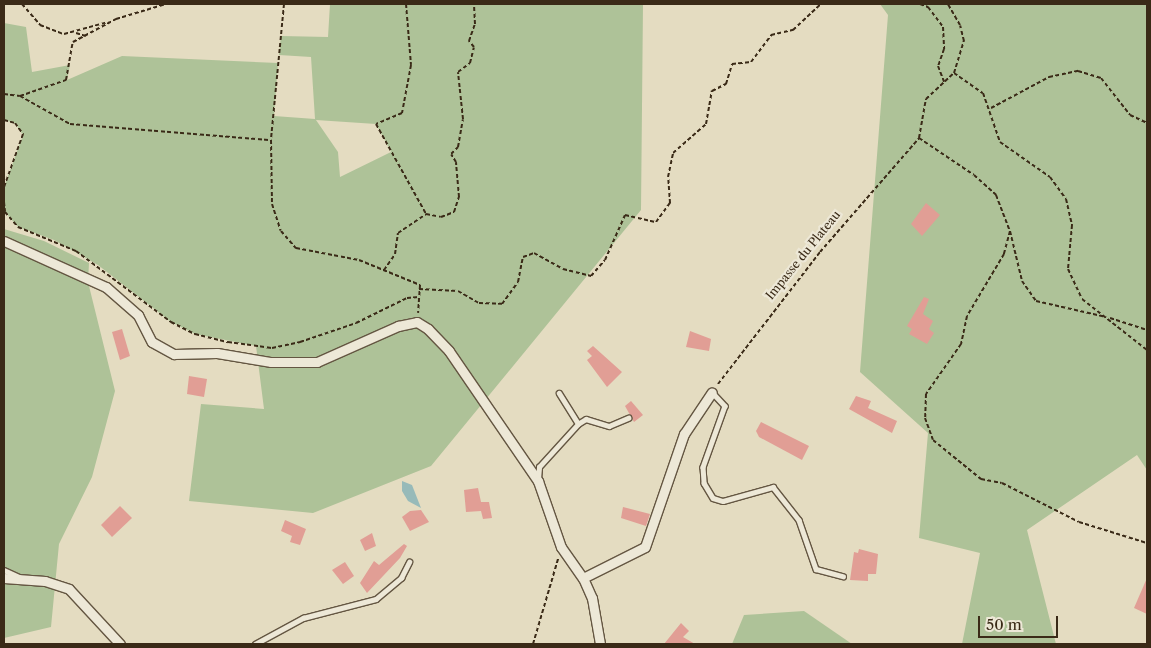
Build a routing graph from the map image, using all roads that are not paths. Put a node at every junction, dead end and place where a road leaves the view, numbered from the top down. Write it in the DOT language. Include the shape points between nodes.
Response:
graph roads {
  1 [pos="4,241"];
  2 [pos="712,392"];
  3 [pos="559,393"];
  4 [pos="628,418"];
  5 [pos="578,424"];
  6 [pos="538,481"];
  7 [pos="409,562"];
  8 [pos="4,570"];
  9 [pos="843,576"];
  10 [pos="4,578"];
  11 [pos="23,578"];
  12 [pos="584,578"];
  13 [pos="120,644"];
  14 [pos="255,644"];
  15 [pos="600,644"];
  1 -- 6 [label="street" via="106,287 138,315 152,342 174,354 217,353 271,362 317,362 398,326 417,322 449,351"];
  2 -- 9 [label="lane" via="725,406 703,467 704,482 713,498 723,501 773,487 798,520 816,570"];
  2 -- 12 [label="street" via="684,434 645,546"];
  3 -- 5 [label="lane"];
  4 -- 5 [label="lane" via="609,426 586,419"];
  5 -- 6 [label="lane" via="539,467"];
  6 -- 12 [label="street" via="561,547"];
  7 -- 14 [label="lane" via="402,578 376,599 303,618"];
  8 -- 11 [label="lane"];
  10 -- 11 [label="street"];
  11 -- 13 [label="street" via="69,589"];
  12 -- 15 [label="street" via="592,598"];
}
